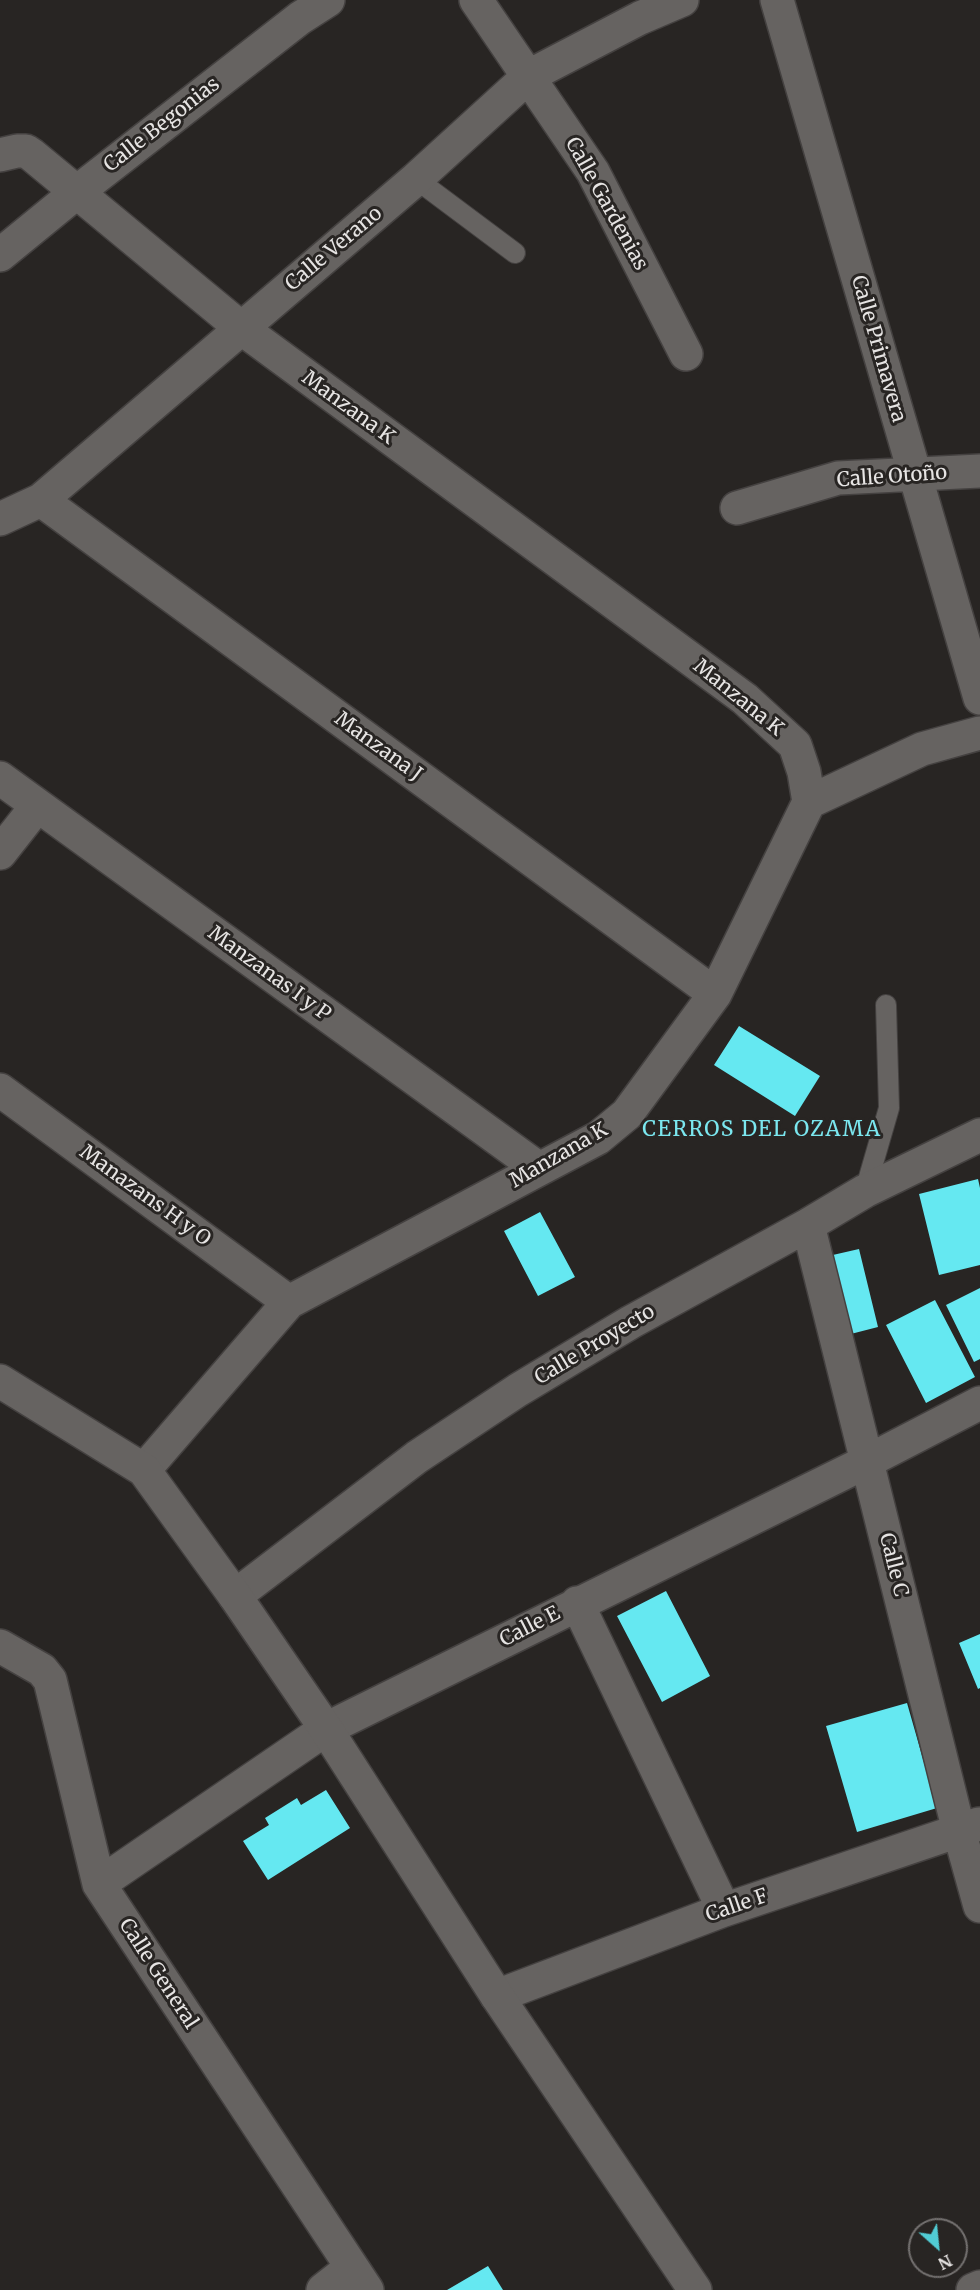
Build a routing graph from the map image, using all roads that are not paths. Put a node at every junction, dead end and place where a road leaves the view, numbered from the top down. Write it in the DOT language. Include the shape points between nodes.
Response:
graph roads {
  1 [pos="328,0"];
  2 [pos="476,0"];
  3 [pos="682,0"];
  4 [pos="777,0"];
  5 [pos="529,76"];
  6 [pos="0,155"];
  7 [pos="416,179"];
  8 [pos="76,192"];
  9 [pos="514,253"];
  10 [pos="0,255"];
  11 [pos="241,328"];
  12 [pos="686,354"];
  13 [pos="980,471"];
  14 [pos="915,474"];
  15 [pos="41,500"];
  16 [pos="737,508"];
  17 [pos="0,519"];
  18 [pos="980,698"];
  19 [pos="980,733"];
  20 [pos="0,778"];
  21 [pos="809,802"];
  22 [pos="37,806"];
  23 [pos="0,853"];
  24 [pos="716,994"];
  25 [pos="886,1005"];
  26 [pos="0,1090"];
  27 [pos="980,1135"];
  28 [pos="538,1168"];
  29 [pos="865,1191"];
  30 [pos="808,1225"];
  31 [pos="289,1302"];
  32 [pos="0,1381"];
  33 [pos="980,1403"];
  34 [pos="868,1461"];
  35 [pos="144,1470"];
  36 [pos="235,1596"];
  37 [pos="578,1603"];
  38 [pos="0,1646"];
  39 [pos="326,1729"];
  40 [pos="969,1827"];
  41 [pos="99,1884"];
  42 [pos="980,1906"];
  43 [pos="724,1910"];
  44 [pos="497,1996"];
  45 [pos="359,2279"];
  46 [pos="980,2287"];
  47 [pos="323,2290"];
  48 [pos="694,2290"];
  49 [pos="973,2290"];
  1 -- 8 [label="street, Calle Begonias"];
  2 -- 5 [label="street, Calle Gardenias"];
  3 -- 5 [label="street, Calle Verano"];
  4 -- 14 [label="street, Calle Primavera"];
  5 -- 7 [label="street, Calle Verano"];
  5 -- 12 [label="street, Calle Gardenias" via="593,172"];
  6 -- 8 [label="street, Manzana K" via="26,151"];
  7 -- 9 [label="lane"];
  7 -- 11 [label="street, Calle Verano"];
  8 -- 10 [label="street, Calle Begonias"];
  8 -- 11 [label="street, Manzana K"];
  11 -- 15 [label="street, Calle Verano"];
  11 -- 21 [label="street, Manzana K" via="745,699 795,745"];
  13 -- 14 [label="street, Calle Otoño"];
  14 -- 16 [label="street, Calle Otoño" via="838,478"];
  14 -- 18 [label="street, Calle Primavera"];
  15 -- 17 [label="street, Calle Verano"];
  15 -- 24 [label="street, Manzana J"];
  19 -- 21 [label="street" via="922,748"];
  20 -- 22 [label="street, Manzanas I y P"];
  21 -- 24 [label="street, Manzana K"];
  22 -- 23 [label="street"];
  22 -- 28 [label="street, Manzanas I y P"];
  24 -- 28 [label="street, Manzana K" via="627,1114 598,1137"];
  25 -- 29 [label="lane" via="889,1108"];
  26 -- 31 [label="street, Manazans H y O"];
  27 -- 29 [label="street, Calle Proyecto"];
  28 -- 31 [label="street, Manzana K"];
  29 -- 30 [label="street, Calle Proyecto"];
  30 -- 34 [label="street, Calle C"];
  30 -- 36 [label="street, Calle Proyecto" via="631,1322 509,1396 417,1457"];
  31 -- 35 [label="street, Manzana K"];
  32 -- 35 [label="street"];
  33 -- 34 [label="street, Calle E"];
  34 -- 37 [label="street, Calle E"];
  34 -- 40 [label="street, Calle C"];
  35 -- 36 [label="street"];
  36 -- 39 [label="street"];
  37 -- 39 [label="street, Calle E"];
  37 -- 43 [label="street"];
  38 -- 41 [label="street, Calle General" via="42,1670 50,1680"];
  39 -- 41 [label="street, Calle E"];
  39 -- 44 [label="street"];
  40 -- 42 [label="street, Calle C"];
  40 -- 43 [label="street, Calle F"];
  41 -- 45 [label="street, Calle General"];
  43 -- 44 [label="street, Calle F"];
  44 -- 48 [label="street"];
  45 -- 47 [label="street"];
  46 -- 49 [label="street"];
}
